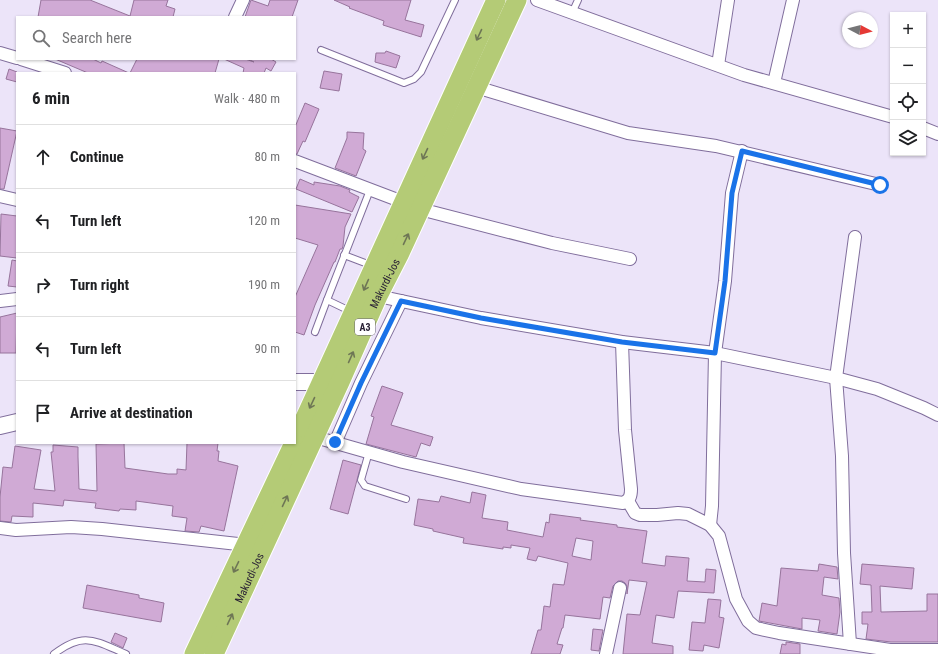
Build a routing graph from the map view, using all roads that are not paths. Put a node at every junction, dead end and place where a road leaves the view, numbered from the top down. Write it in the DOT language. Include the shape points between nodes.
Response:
graph roads {
  1 [pos="243,0"];
  2 [pos="455,0"];
  3 [pos="496,0"];
  4 [pos="517,0"];
  5 [pos="537,0"];
  6 [pos="578,0"];
  7 [pos="728,0"];
  8 [pos="793,0"];
  9 [pos="572,13"];
  10 [pos="235,16"];
  11 [pos="321,50"];
  12 [pos="0,52"];
  13 [pos="16,58"];
  14 [pos="24,60"];
  15 [pos="718,65"];
  16 [pos="62,72"];
  17 [pos="774,83"];
  18 [pos="476,87"];
  19 [pos="890,116"];
  20 [pos="926,129"];
  21 [pos="938,134"];
  22 [pos="742,151"];
  23 [pos="296,161"];
  24 [pos="880,185"];
  25 [pos="370,190"];
  26 [pos="0,196"];
  27 [pos="16,200"];
  28 [pos="412,205"];
  29 [pos="855,238"];
  30 [pos="344,255"];
  31 [pos="630,259"];
  32 [pos="374,266"];
  33 [pos="378,296"];
  34 [pos="16,299"];
  35 [pos="327,300"];
  36 [pos="0,301"];
  37 [pos="401,301"];
  38 [pos="353,312"];
  39 [pos="315,332"];
  40 [pos="622,342"];
  41 [pos="715,353"];
  42 [pos="836,378"];
  43 [pos="296,382"];
  44 [pos="331,382"];
  45 [pos="361,383"];
  46 [pos="938,415"];
  47 [pos="16,422"];
  48 [pos="0,426"];
  49 [pos="315,437"];
  50 [pos="296,439"];
  51 [pos="335,442"];
  52 [pos="293,444"];
  53 [pos="369,452"];
  54 [pos="406,499"];
  55 [pos="628,501"];
  56 [pos="710,525"];
  57 [pos="0,528"];
  58 [pos="247,545"];
  59 [pos="620,588"];
  60 [pos="850,644"];
  61 [pos="938,650"];
  62 [pos="54,654"];
  63 [pos="126,654"];
  64 [pos="194,654"];
  65 [pos="214,654"];
  66 [pos="606,654"];
  1 -- 10 [label="street"];
  2 -- 11 [label="lane" via="421,72 414,79 404,83"];
  3 -- 28 [label="highway, Makurdi-Jos / A3, one-way"];
  4 -- 18 [label="highway, Makurdi-Jos / A3"];
  5 -- 9 [label="street"];
  6 -- 9 [label="lane"];
  7 -- 15 [label="street"];
  8 -- 17 [label="street"];
  9 -- 15 [label="street"];
  12 -- 13 [label="street"];
  14 -- 16 [label="street"];
  15 -- 17 [label="street"];
  17 -- 19 [label="street"];
  18 -- 22 [label="street" via="628,133"];
  18 -- 28 [label="highway, Makurdi-Jos / A3"];
  20 -- 21 [label="street"];
  22 -- 24 [label="street"];
  22 -- 41 [label="street" via="732,193 725,281"];
  23 -- 25 [label="street"];
  25 -- 28 [label="street"];
  25 -- 30 [label="lane"];
  26 -- 27 [label="street"];
  28 -- 31 [label="street" via="552,243"];
  28 -- 32 [label="highway, Makurdi-Jos / A3"];
  33 -- 28 [label="highway, Makurdi-Jos / A3, one-way"];
  29 -- 42 [label="street"];
  30 -- 32 [label="lane"];
  30 -- 35 [label="lane"];
  32 -- 38 [label="highway, Makurdi-Jos / A3, one-way"];
  33 -- 37 [label="street"];
  44 -- 33 [label="highway, Makurdi-Jos / A3, one-way"];
  34 -- 36 [label="street"];
  35 -- 38 [label="lane"];
  35 -- 39 [label="lane"];
  37 -- 40 [label="street" via="481,318"];
  37 -- 45 [label="street"];
  38 -- 44 [label="highway, Makurdi-Jos / A3"];
  40 -- 41 [label="street"];
  40 -- 55 [label="street" via="624,430 631,489"];
  41 -- 42 [label="street"];
  41 -- 56 [label="street"];
  42 -- 46 [label="street" via="877,389"];
  42 -- 60 [label="street"];
  43 -- 44 [label="main road"];
  44 -- 45 [label="street"];
  44 -- 49 [label="highway, Makurdi-Jos / A3"];
  44 -- 50 [label="highway, Makurdi-Jos / A3, one-way"];
  45 -- 51 [label="street"];
  47 -- 48 [label="main road"];
  49 -- 51 [label="street"];
  65 -- 49 [label="highway, Makurdi-Jos / A3, one-way"];
  51 -- 53 [label="street"];
  52 -- 58 [label="highway, Makurdi-Jos / A3"];
  53 -- 54 [label="lane" via="361,480 365,486"];
  53 -- 55 [label="street" via="521,489 619,503"];
  55 -- 56 [label="street" via="635,513 640,515 688,514"];
  56 -- 60 [label="street" via="719,536 736,599 748,622 756,628 779,634"];
  57 -- 58 [label="street" via="16,530 70,526"];
  58 -- 64 [label="highway, Makurdi-Jos / A3, one-way"];
  59 -- 66 [label="street"];
  60 -- 61 [label="street" via="890,650"];
  62 -- 63 [label="lane" via="78,640 93,640"];
}
